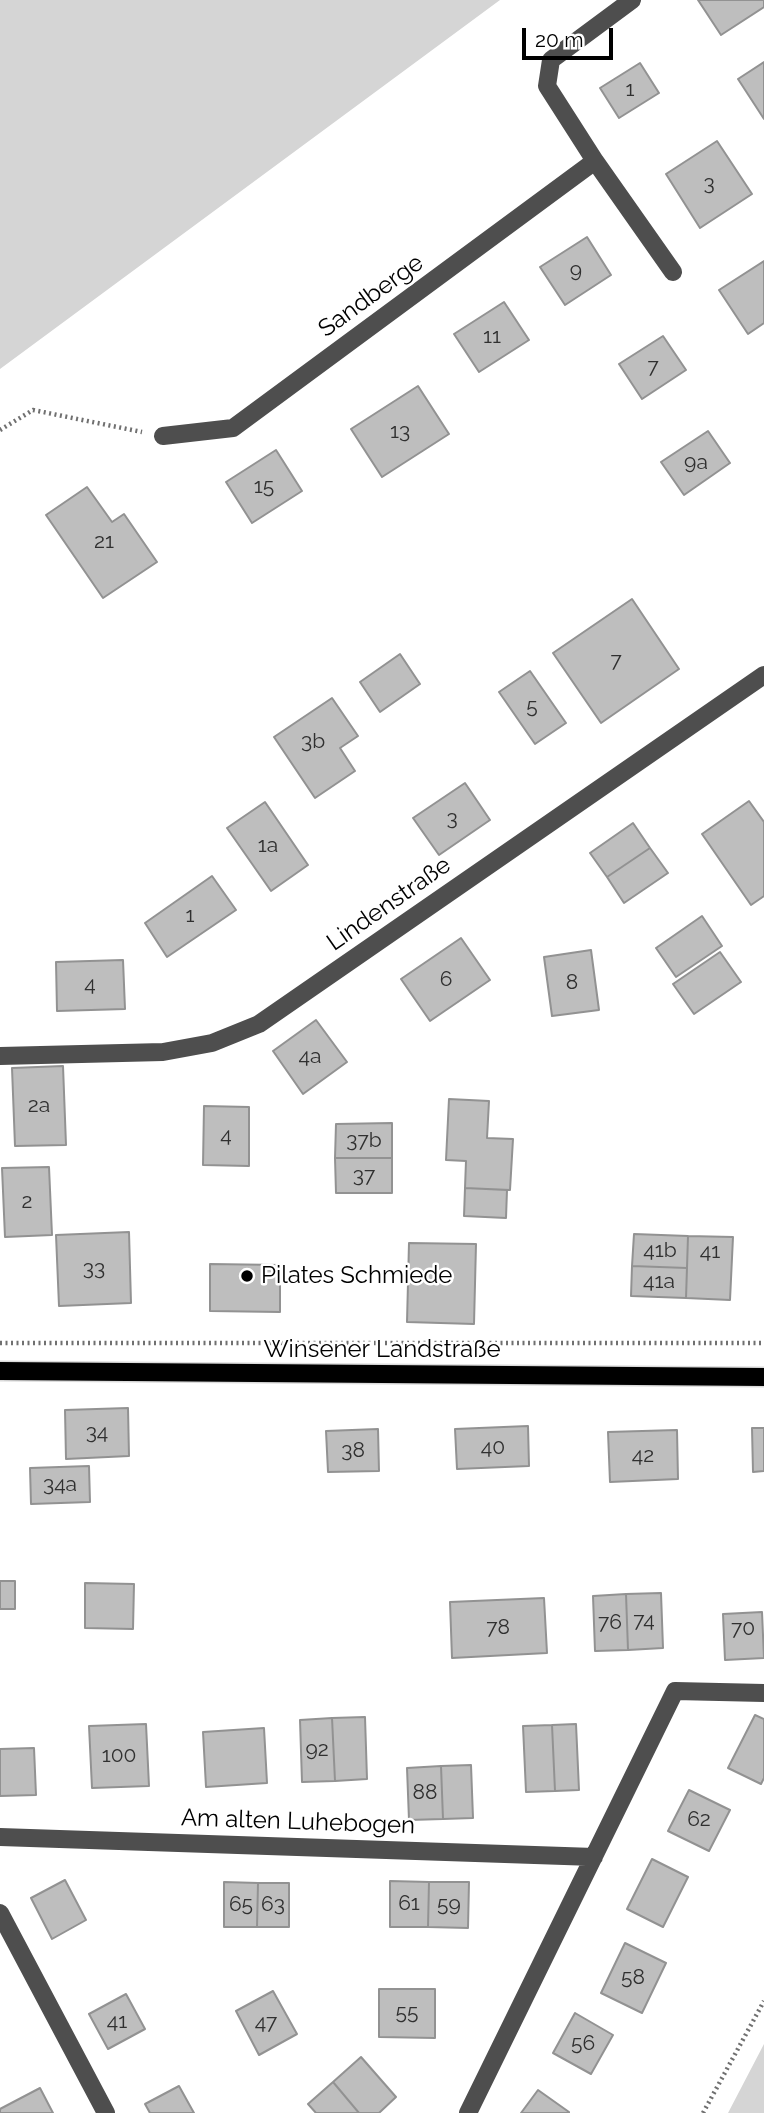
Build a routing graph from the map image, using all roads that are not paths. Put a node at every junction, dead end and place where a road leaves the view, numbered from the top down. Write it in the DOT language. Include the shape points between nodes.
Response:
graph roads {
  1 [pos="632,0"];
  2 [pos="595,161"];
  3 [pos="673,272"];
  4 [pos="163,436"];
  5 [pos="764,675"];
  6 [pos="0,1056"];
  7 [pos="0,1371"];
  8 [pos="764,1377"];
  9 [pos="764,1693"];
  10 [pos="0,1837"];
  11 [pos="594,1857"];
  12 [pos="0,1913"];
  13 [pos="106,2113"];
  14 [pos="468,2113"];
  1 -- 2 [label="street" via="551,60 547,86"];
  2 -- 3 [label="street"];
  2 -- 4 [label="street, Sandberge" via="233,428"];
  5 -- 6 [label="street, Lindenstraße" via="259,1024 212,1043 163,1052"];
  7 -- 8 [label="main road, Winsener Landstraße"];
  9 -- 11 [label="street" via="675,1691"];
  10 -- 11 [label="street, Am alten Luhebogen"];
  11 -- 14 [label="street"];
  12 -- 13 [label="street"];
}
